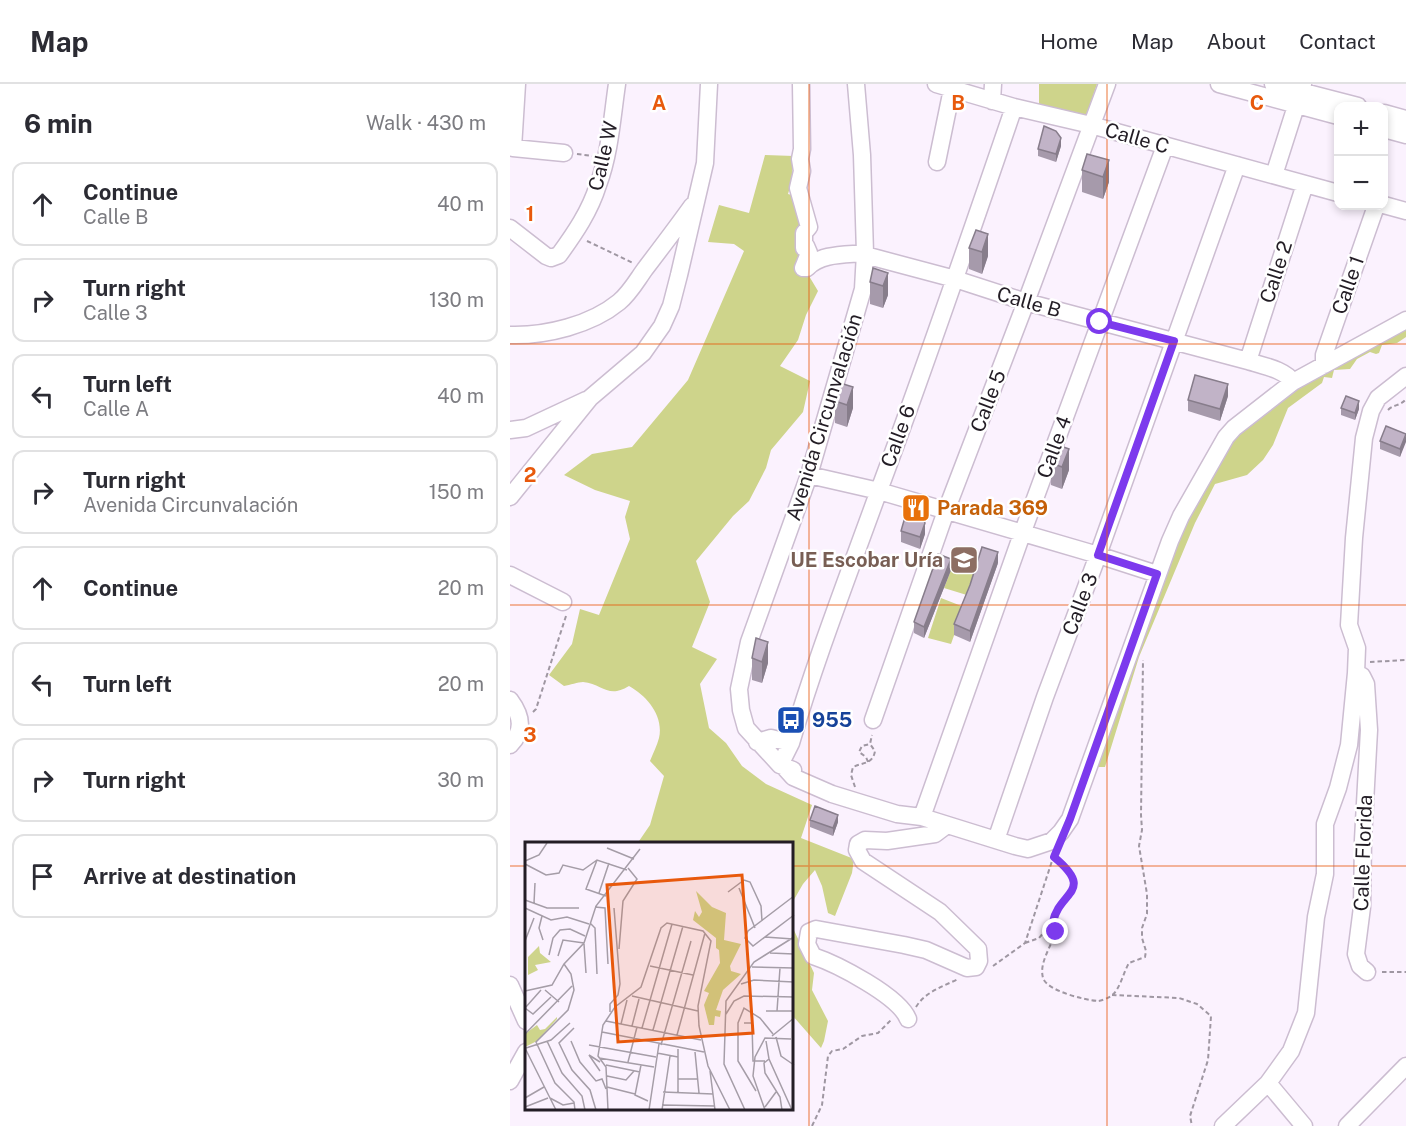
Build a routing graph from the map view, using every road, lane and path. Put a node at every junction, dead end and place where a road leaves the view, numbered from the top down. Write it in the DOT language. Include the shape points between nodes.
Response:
graph roads {
  1 [pos="517,84"];
  2 [pos="617,84"];
  3 [pos="709,84"];
  4 [pos="801,84"];
  5 [pos="856,84"];
  6 [pos="936,84"];
  7 [pos="1107,84"];
  8 [pos="1219,84"];
  9 [pos="1273,84"];
  10 [pos="952,89"];
  11 [pos="992,92"];
  12 [pos="1300,93"];
  13 [pos="1340,102"];
  14 [pos="1014,107"];
  15 [pos="1334,114"];
  16 [pos="1388,114"];
  17 [pos="1406,119"];
  18 [pos="1091,125"];
  19 [pos="1388,130"];
  20 [pos="1406,135"];
  21 [pos="1165,146"];
  22 [pos="564,153"];
  23 [pos="607,157"];
  24 [pos="937,162"];
  25 [pos="1237,165"];
  26 [pos="1274,175"];
  27 [pos="1305,184"];
  28 [pos="1334,192"];
  29 [pos="696,200"];
  30 [pos="1388,206"];
  31 [pos="1375,210"];
  32 [pos="1406,211"];
  33 [pos="510,228"];
  34 [pos="573,234"];
  35 [pos="865,254"];
  36 [pos="646,269"];
  37 [pos="955,279"];
  38 [pos="1026,302"];
  39 [pos="1406,320"];
  40 [pos="1100,322"];
  41 [pos="510,335"];
  42 [pos="1174,341"];
  43 [pos="1248,361"];
  44 [pos="1324,365"];
  45 [pos="1406,376"];
  46 [pos="1293,382"];
  47 [pos="590,398"];
  48 [pos="510,430"];
  49 [pos="809,475"];
  50 [pos="879,491"];
  51 [pos="510,497"];
  52 [pos="946,511"];
  53 [pos="1022,534"];
  54 [pos="1098,555"];
  55 [pos="1157,574"];
  56 [pos="510,575"];
  57 [pos="563,603"];
  58 [pos="1143,652"];
  59 [pos="1406,660"];
  60 [pos="1357,668"];
  61 [pos="510,700"];
  62 [pos="520,720"];
  63 [pos="873,720"];
  64 [pos="757,742"];
  65 [pos="791,743"];
  66 [pos="510,746"];
  67 [pos="868,763"];
  68 [pos="782,766"];
  69 [pos="855,788"];
  70 [pos="921,817"];
  71 [pos="947,825"];
  72 [pos="996,840"];
  73 [pos="1058,848"];
  74 [pos="1054,857"];
  75 [pos="1053,922"];
  76 [pos="1025,943"];
  77 [pos="992,967"];
  78 [pos="1367,972"];
  79 [pos="1406,972"];
  80 [pos="960,978"];
  81 [pos="510,985"];
  82 [pos="1113,995"];
  83 [pos="909,1019"];
  84 [pos="525,1020"];
  85 [pos="525,1054"];
  86 [pos="1406,1066"];
  87 [pos="510,1081"];
  88 [pos="1268,1083"];
  89 [pos="812,1126"];
  90 [pos="1192,1126"];
  91 [pos="1223,1126"];
  92 [pos="1304,1126"];
  93 [pos="1347,1126"];
  1 -- 22 [label="street" via="513,148"];
  2 -- 23 [label="street, Calle W"];
  3 -- 29 [label="street" via="705,163"];
  4 -- 35 [label="street" via="802,171 798,188 809,227 804,233 804,248 809,253 803,268 824,258"];
  5 -- 35 [label="street, Avenida Circunvalación"];
  6 -- 10 [label="street, Calle C"];
  7 -- 18 [label="street, Calle 5"];
  8 -- 12 [label="street"];
  9 -- 12 [label="street"];
  10 -- 11 [label="street, Calle C"];
  10 -- 24 [label="street"];
  11 -- 14 [label="street, Calle C"];
  12 -- 13 [label="street"];
  12 -- 15 [label="street"];
  12 -- 26 [label="street"];
  14 -- 18 [label="street, Calle C"];
  14 -- 37 [label="street, Calle 6"];
  16 -- 17 [label="street"];
  18 -- 21 [label="street, Calle C"];
  18 -- 38 [label="street, Calle 5"];
  19 -- 20 [label="street"];
  21 -- 25 [label="street, Calle C"];
  21 -- 40 [label="street, Calle 4"];
  22 -- 23 [label="path"];
  23 -- 34 [label="street, Calle W" via="588,210"];
  25 -- 26 [label="street, Calle C"];
  25 -- 42 [label="street, Calle 3"];
  26 -- 27 [label="street, Calle C"];
  27 -- 28 [label="street, Calle C"];
  27 -- 43 [label="street, Calle 2"];
  29 -- 36 [label="street"];
  29 -- 47 [label="street" via="671,306 662,326 643,353"];
  30 -- 32 [label="street"];
  31 -- 44 [label="street, Calle 1" via="1324,355"];
  33 -- 34 [label="street, Calle W" via="552,258 560,255"];
  34 -- 36 [label="path"];
  35 -- 37 [label="street, Calle B"];
  35 -- 49 [label="street, Avenida Circunvalación" via="863,289"];
  36 -- 41 [label="street" via="621,300 606,311 551,331"];
  37 -- 38 [label="street, Calle B"];
  37 -- 50 [label="street, Calle 6"];
  38 -- 40 [label="street, Calle B"];
  38 -- 52 [label="street, Calle 5"];
  39 -- 44 [label="street"];
  40 -- 42 [label="street, Calle B"];
  40 -- 53 [label="street, Calle 4"];
  42 -- 43 [label="street, Calle B"];
  42 -- 54 [label="street, Calle 3"];
  43 -- 46 [label="street, Calle B" via="1276,370"];
  44 -- 46 [label="street"];
  45 -- 60 [label="street" via="1378,398 1364,438 1349,625 1357,648"];
  46 -- 55 [label="street" via="1227,437 1182,516"];
  47 -- 48 [label="street" via="526,428"];
  47 -- 51 [label="street"];
  49 -- 50 [label="street"];
  49 -- 64 [label="street, Avenida Circunvalación" via="742,667 741,710 746,728"];
  50 -- 52 [label="street"];
  50 -- 65 [label="street, Calle 6"];
  52 -- 53 [label="street"];
  52 -- 63 [label="street, Calle 5"];
  53 -- 54 [label="street"];
  53 -- 70 [label="street, Calle 4"];
  54 -- 55 [label="street"];
  54 -- 72 [label="street, Calle 3"];
  55 -- 72 [label="street" via="1070,819 1052,841 1028,849"];
  56 -- 57 [label="street"];
  57 -- 62 [label="path" via="569,606 536,709"];
  58 -- 82 [label="path" via="1139,846 1147,894 1142,928 1146,951 1145,957 1129,963"];
  59 -- 60 [label="path"];
  60 -- 78 [label="street, Calle Florida" via="1366,684 1369,730 1362,907 1356,954"];
  60 -- 88 [label="street" via="1348,745 1325,824 1324,874 1306,1013 1291,1051"];
  61 -- 62 [label="street"];
  62 -- 66 [label="street" via="519,734"];
  64 -- 65 [label="street" via="771,738"];
  64 -- 68 [label="street, Avenida Circunvalación"];
  65 -- 68 [label="street, Calle 6"];
  67 -- 67 [label="path" via="859,752 862,746 870,744 875,754"];
  67 -- 69 [label="path" via="854,767 851,775"];
  68 -- 70 [label="street" via="830,787"];
  70 -- 71 [label="street"];
  71 -- 72 [label="street"];
  71 -- 83 [label="street" via="934,834 865,840 857,850 863,861 940,912 964,934 978,949 976,967 967,968 904,945 816,929 808,932 807,944 813,956 854,974 895,1003"];
  73 -- 74 [label="path"];
  74 -- 75 [label="path" via="1071,875 1074,885"];
  74 -- 76 [label="path"];
  75 -- 76 [label="path" via="1039,939"];
  75 -- 82 [label="path" via="1056,932 1043,971 1044,981 1073,996 1099,1001"];
  76 -- 77 [label="path"];
  78 -- 79 [label="path"];
  80 -- 83 [label="path" via="921,999"];
  81 -- 84 [label="street"];
  82 -- 90 [label="path" via="1179,998 1197,1004 1211,1016 1208,1060 1190,1116"];
  83 -- 89 [label="path" via="894,1018 878,1033 862,1036 843,1049 832,1051 828,1056 822,1105"];
  85 -- 87 [label="street"];
  86 -- 93 [label="street"];
  88 -- 91 [label="street"];
  88 -- 92 [label="street"];
}
